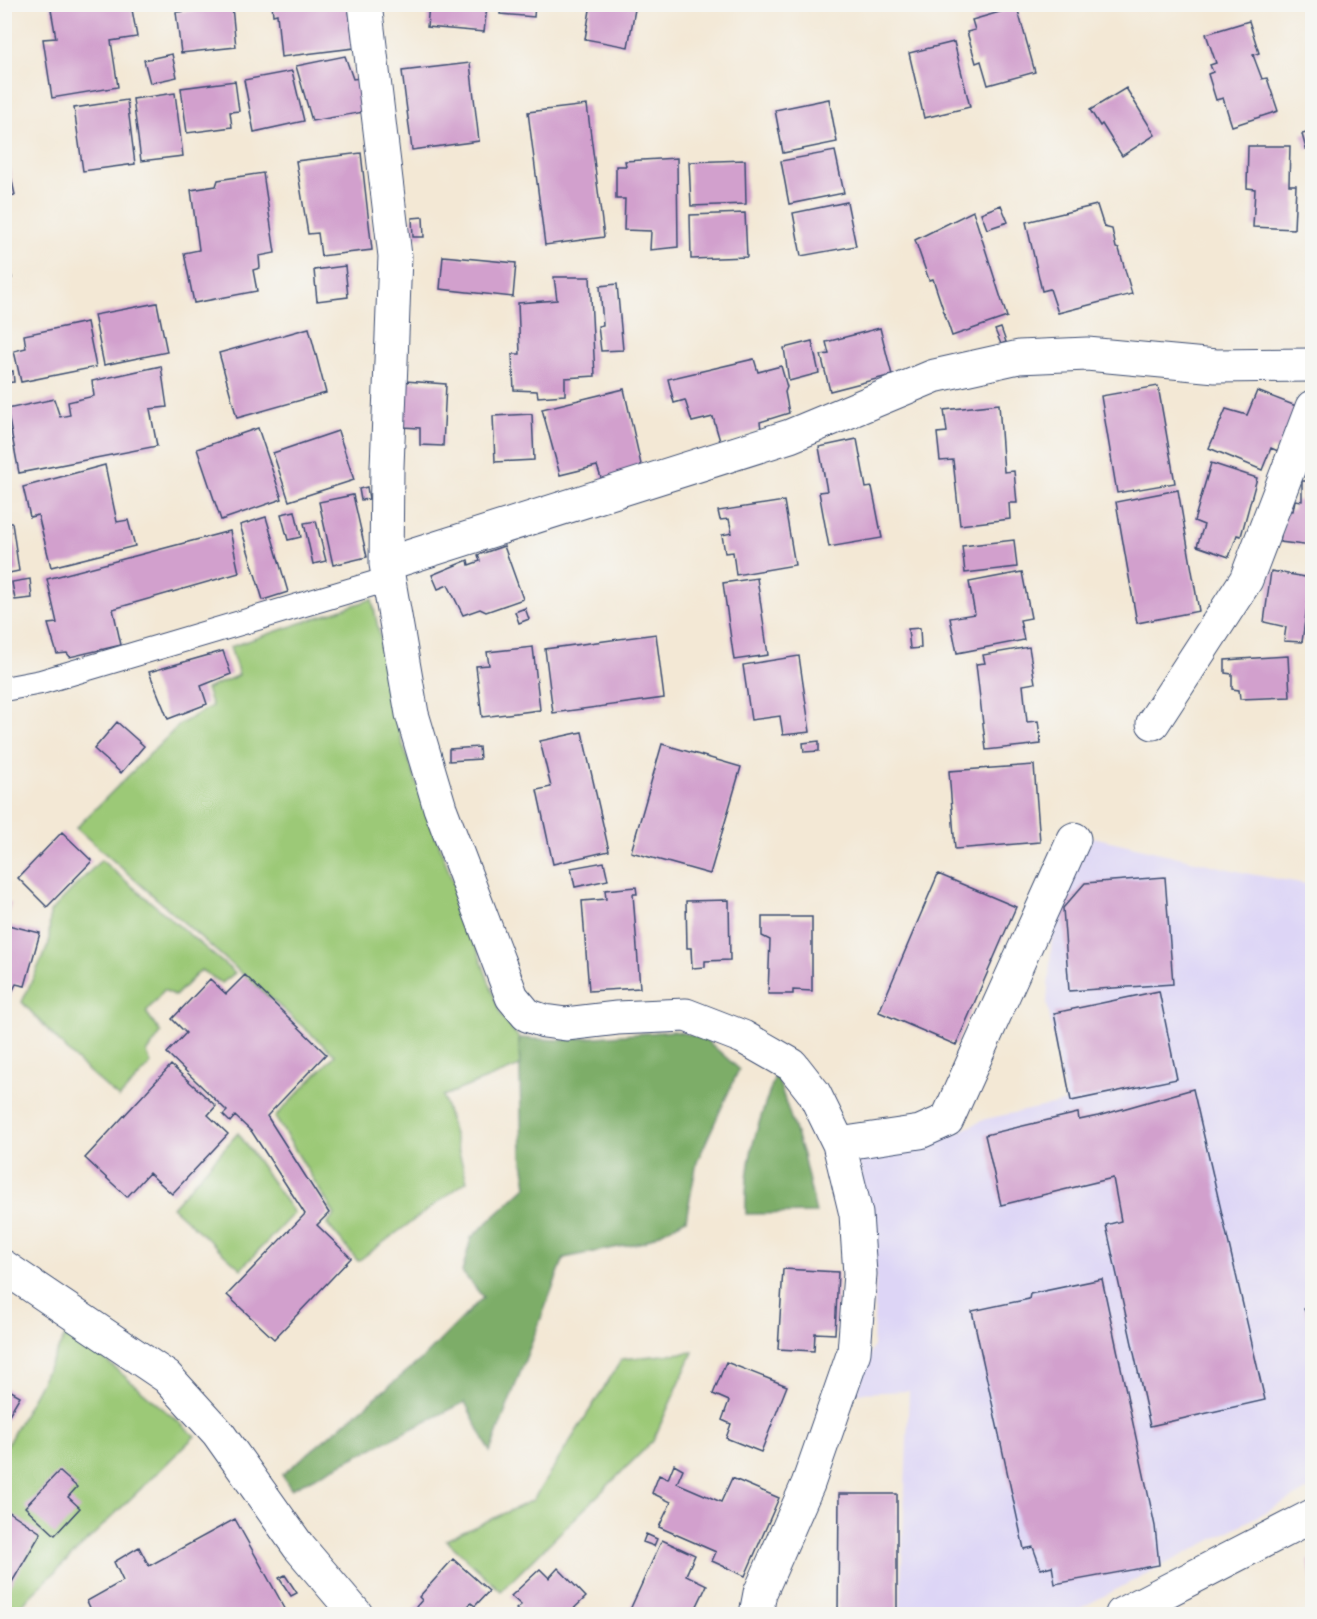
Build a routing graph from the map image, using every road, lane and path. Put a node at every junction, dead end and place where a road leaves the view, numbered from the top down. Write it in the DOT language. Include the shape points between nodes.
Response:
graph roads {
  1 [pos="366,4"];
  2 [pos="1312,365"];
  3 [pos="1312,407"];
  4 [pos="388,571"];
  5 [pos="4,689"];
  6 [pos="1153,723"];
  7 [pos="1074,838"];
  8 [pos="839,1144"];
  9 [pos="4,1267"];
  10 [pos="1312,1516"];
  11 [pos="356,1614"];
  12 [pos="756,1614"];
  13 [pos="1122,1614"];
  1 -- 4 [label="street" via="395,256 387,468"];
  2 -- 4 [label="street" via="1216,366 1087,354 1019,357 934,376 790,436"];
  3 -- 6 [label="street" via="1246,580"];
  4 -- 5 [label="lane" via="41,682"];
  4 -- 8 [label="street" via="412,714 440,808 512,997 527,1015 544,1021 566,1024 686,1015 743,1037 792,1065 814,1093"];
  7 -- 8 [label="street" via="946,1120 920,1132"];
  8 -- 12 [label="street" via="856,1214 860,1274 854,1352 808,1484 760,1593"];
  9 -- 11 [label="street" via="167,1377 218,1433 299,1547"];
  10 -- 13 [label="street"];
}
